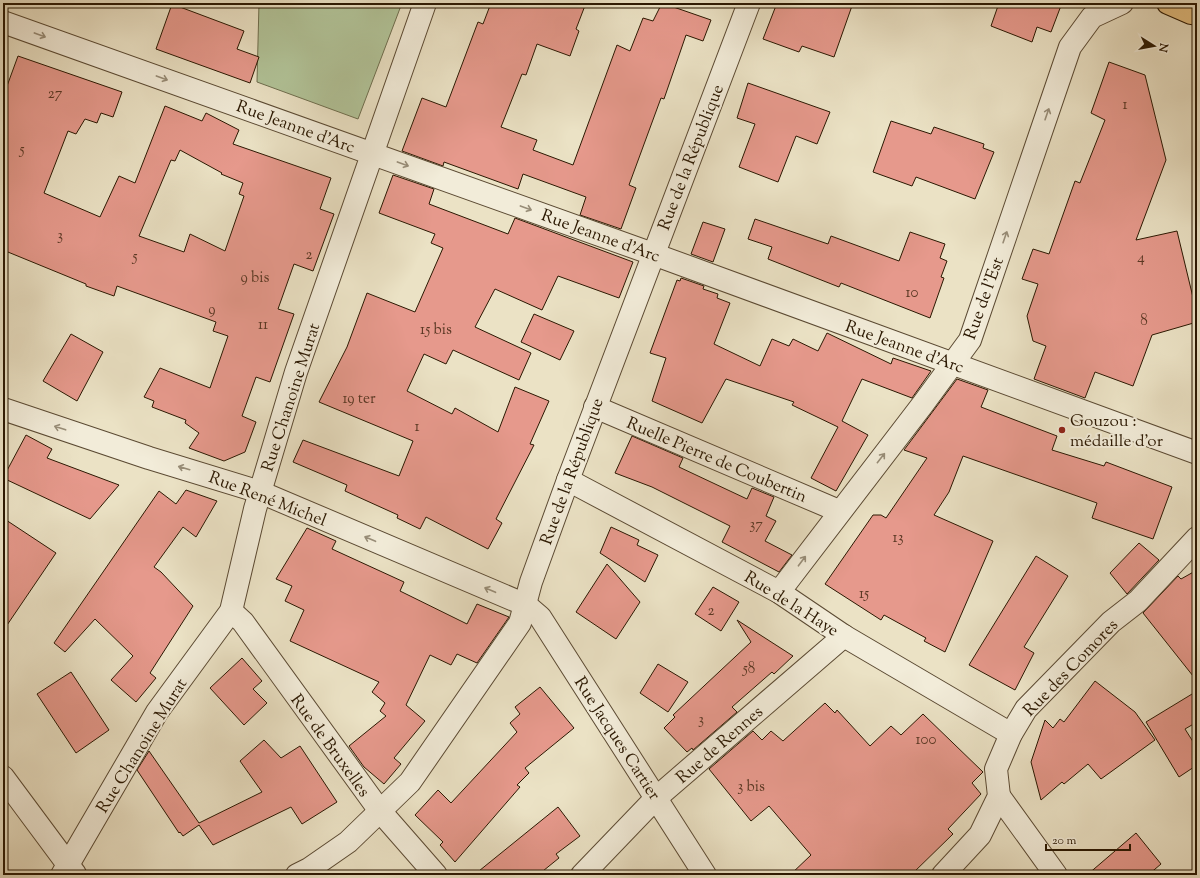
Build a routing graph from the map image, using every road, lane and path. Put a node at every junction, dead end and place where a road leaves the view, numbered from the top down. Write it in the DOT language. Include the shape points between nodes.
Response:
graph roads {
  1 [pos="425,3"];
  2 [pos="749,3"];
  3 [pos="1122,3"];
  4 [pos="1168,3"];
  5 [pos="1195,18"];
  6 [pos="3,22"];
  7 [pos="373,154"];
  8 [pos="653,254"];
  9 [pos="953,364"];
  10 [pos="595,406"];
  11 [pos="5,415"];
  12 [pos="1197,453"];
  13 [pos="568,480"];
  14 [pos="260,492"];
  15 [pos="839,511"];
  16 [pos="1197,538"];
  17 [pos="779,592"];
  18 [pos="526,605"];
  19 [pos="231,611"];
  20 [pos="844,636"];
  21 [pos="1011,734"];
  22 [pos="3,777"];
  23 [pos="999,796"];
  24 [pos="656,798"];
  25 [pos="380,811"];
  26 [pos="69,871"];
  27 [pos="297,875"];
  28 [pos="436,875"];
  29 [pos="582,875"];
  30 [pos="705,875"];
  31 [pos="943,875"];
  32 [pos="1056,875"];
  1 -- 7 [label="street, Rue Chanoine Murat"];
  2 -- 8 [label="street, Rue de la République"];
  9 -- 3 [label="street, Rue de l'Est, one-way" via="970,340 1070,47 1092,17"];
  4 -- 5 [label="main road"];
  6 -- 7 [label="street, Rue Jeanne d'Arc, one-way"];
  7 -- 8 [label="street, Rue Jeanne d'Arc, one-way"];
  7 -- 14 [label="street, Rue Chanoine Murat" via="296,372"];
  8 -- 9 [label="street, Rue Jeanne d'Arc"];
  8 -- 10 [label="street, Rue de la République"];
  9 -- 12 [label="street, Rue Jeanne d'Arc"];
  15 -- 9 [label="street, Rue de l'Est, one-way"];
  10 -- 13 [label="street, Rue de la République"];
  10 -- 15 [label="street, Ruelle Pierre de Coubertin"];
  14 -- 11 [label="street, Rue René Michel, one-way"];
  13 -- 17 [label="street, Rue de la Haye"];
  13 -- 18 [label="street, Rue de la République" via="531,582"];
  18 -- 14 [label="street, Rue René Michel, one-way"];
  14 -- 19 [label="street, Rue Chanoine Murat"];
  17 -- 15 [label="street, Rue de l'Est, one-way"];
  16 -- 21 [label="street, Rue des Comores" via="1138,601 1111,622 1026,709"];
  17 -- 20 [label="street, Rue de la Haye"];
  18 -- 24 [label="street, Rue Jacques Cartier" via="540,617"];
  18 -- 25 [label="street, Rue de la République" via="520,623 410,782"];
  19 -- 25 [label="street, Rue de Bruxelles" via="243,622"];
  19 -- 26 [label="street, Rue Chanoine Murat" via="157,712"];
  20 -- 21 [label="street, Rue de la Haye"];
  20 -- 24 [label="street, Rue de Rennes"];
  21 -- 23 [label="street, Rue des Comores" via="996,769"];
  22 -- 26 [label="street"];
  23 -- 31 [label="street" via="980,835"];
  23 -- 32 [label="street"];
  24 -- 29 [label="street, Rue de Rennes"];
  24 -- 30 [label="street, Rue Jacques Cartier"];
  25 -- 27 [label="street, Rue de la République" via="348,842"];
  25 -- 28 [label="street, Rue de Bruxelles"];
}
